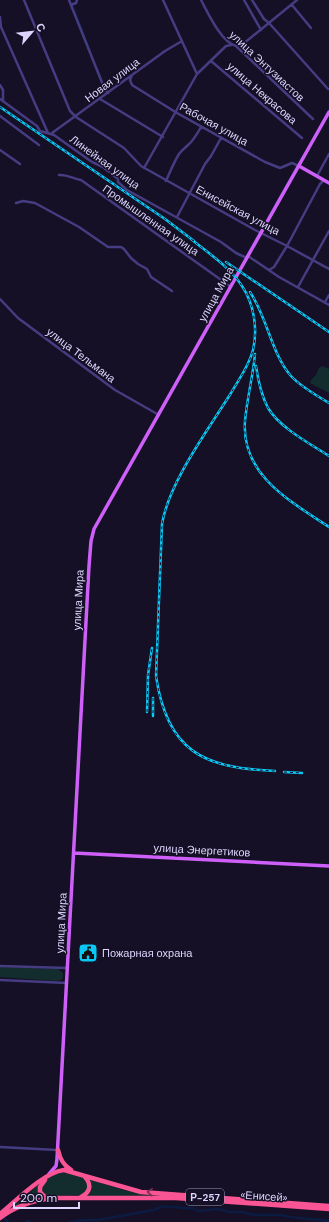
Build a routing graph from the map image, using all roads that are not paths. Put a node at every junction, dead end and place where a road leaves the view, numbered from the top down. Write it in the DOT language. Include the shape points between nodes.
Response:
graph roads {
  1 [pos="24,0"];
  2 [pos="69,0"];
  3 [pos="77,0"];
  4 [pos="163,0"];
  5 [pos="201,0"];
  6 [pos="244,0"];
  7 [pos="252,0"];
  8 [pos="291,0"];
  9 [pos="297,0"];
  10 [pos="292,4"];
  11 [pos="71,6"];
  12 [pos="0,17"];
  13 [pos="269,23"];
  14 [pos="311,28"];
  15 [pos="261,30"];
  16 [pos="182,41"];
  17 [pos="232,45"];
  18 [pos="236,46"];
  19 [pos="211,61"];
  20 [pos="194,67"];
  21 [pos="202,68"];
  22 [pos="197,74"];
  23 [pos="132,75"];
  24 [pos="0,84"];
  25 [pos="328,89"];
  26 [pos="108,93"];
  27 [pos="100,99"];
  28 [pos="1,100"];
  29 [pos="177,111"];
  30 [pos="329,112"];
  31 [pos="0,116"];
  32 [pos="76,117"];
  33 [pos="313,119"];
  34 [pos="202,126"];
  35 [pos="50,133"];
  36 [pos="163,136"];
  37 [pos="221,138"];
  38 [pos="302,138"];
  39 [pos="39,145"];
  40 [pos="0,150"];
  41 [pos="329,154"];
  42 [pos="20,164"];
  43 [pos="299,166"];
  44 [pos="144,168"];
  45 [pos="59,176"];
  46 [pos="317,176"];
  47 [pos="324,180"];
  48 [pos="166,181"];
  49 [pos="329,183"];
  50 [pos="189,193"];
  51 [pos="16,203"];
  52 [pos="177,216"];
  53 [pos="329,232"];
  54 [pos="261,233"];
  55 [pos="287,246"];
  56 [pos="247,257"];
  57 [pos="313,260"];
  58 [pos="329,269"];
  59 [pos="269,270"];
  60 [pos="231,287"];
  61 [pos="298,287"];
  62 [pos="172,291"];
  63 [pos="329,295"];
  64 [pos="0,299"];
  65 [pos="325,302"];
  66 [pos="329,305"];
  67 [pos="159,415"];
  68 [pos="74,853"];
  69 [pos="329,866"];
  70 [pos="0,966"];
  71 [pos="67,968"];
  72 [pos="0,980"];
  73 [pos="67,983"];
  74 [pos="0,1147"];
  75 [pos="58,1150"];
  76 [pos="76,1173"];
  77 [pos="48,1175"];
  78 [pos="83,1175"];
  79 [pos="51,1198"];
  80 [pos="77,1198"];
  81 [pos="329,1206"];
  82 [pos="329,1210"];
  83 [pos="3,1213"];
  84 [pos="0,1218"];
  1 -- 32 [label="street" via="70,111"];
  2 -- 11 [label="street"];
  3 -- 11 [label="street"];
  4 -- 16 [label="street"];
  5 -- 17 [label="street, улица Энтузиастов" via="219,30"];
  6 -- 15 [label="street"];
  7 -- 13 [label="street"];
  8 -- 10 [label="street"];
  9 -- 10 [label="street"];
  10 -- 13 [label="street"];
  10 -- 14 [label="street"];
  11 -- 26 [label="street"];
  12 -- 35 [label="street" via="1,27"];
  13 -- 15 [label="street"];
  13 -- 25 [label="street"];
  15 -- 18 [label="street" via="243,44"];
  16 -- 20 [label="street"];
  16 -- 23 [label="street, Новая улица"];
  17 -- 18 [label="street, улица Энтузиастов"];
  17 -- 19 [label="street" via="226,46"];
  18 -- 33 [label="street, улица Энтузиастов"];
  19 -- 21 [label="street"];
  19 -- 38 [label="street, улица Некрасова"];
  20 -- 21 [label="street"];
  20 -- 22 [label="street"];
  21 -- 22 [label="street"];
  22 -- 29 [label="street"];
  23 -- 26 [label="street, Новая улица"];
  23 -- 29 [label="street, Рабочая улица" via="132,85"];
  24 -- 28 [label="street" via="3,90"];
  26 -- 27 [label="street, Новая улица"];
  27 -- 32 [label="street, Новая улица"];
  27 -- 36 [label="street"];
  28 -- 35 [label="street, Линейная улица" via="43,132"];
  29 -- 34 [label="street, Рабочая улица"];
  29 -- 36 [label="street"];
  30 -- 43 [label="main road, улица Мира"];
  31 -- 39 [label="street"];
  32 -- 35 [label="street, Новая улица"];
  32 -- 44 [label="street, Енисейская улица" via="124,148"];
  34 -- 37 [label="street, Рабочая улица"];
  34 -- 48 [label="street" via="179,155"];
  35 -- 52 [label="street, Линейная улица" via="103,167 127,190"];
  36 -- 44 [label="street"];
  37 -- 43 [label="street, Рабочая улица" via="277,168 282,168 292,161"];
  37 -- 50 [label="street"];
  40 -- 42 [label="street"];
  41 -- 46 [label="street"];
  43 -- 46 [label="main road"];
  43 -- 54 [label="main road, улица Мира"];
  44 -- 48 [label="street, Енисейская улица"];
  45 -- 60 [label="street, Промышленная улица" via="81,180"];
  46 -- 47 [label="main road"];
  47 -- 49 [label="main road"];
  47 -- 55 [label="street"];
  48 -- 50 [label="street, Енисейская улица"];
  50 -- 52 [label="street"];
  50 -- 54 [label="street, Енисейская улица"];
  51 -- 62 [label="street" via="36,203 108,247 121,247 147,269 151,276"];
  52 -- 56 [label="street, Линейная улица" via="236,253"];
  53 -- 57 [label="street"];
  54 -- 55 [label="street, Енисейская улица"];
  54 -- 56 [label="main road, улица Мира"];
  55 -- 57 [label="street, Енисейская улица"];
  55 -- 59 [label="street"];
  56 -- 59 [label="street, Линейная улица"];
  56 -- 60 [label="main road, улица Мира"];
  57 -- 58 [label="street, Енисейская улица"];
  57 -- 61 [label="street"];
  59 -- 61 [label="street, Линейная улица"];
  60 -- 67 [label="main road, улица Мира"];
  61 -- 65 [label="street, Линейная улица"];
  63 -- 65 [label="street"];
  64 -- 67 [label="street, улица Тельмана" via="18,318 115,390"];
  65 -- 66 [label="street, Линейная улица"];
  67 -- 68 [label="main road, улица Мира" via="94,529 91,541"];
  68 -- 69 [label="main road, улица Энергетиков"];
  68 -- 71 [label="main road, улица Мира"];
  70 -- 71 [label="street"];
  71 -- 73 [label="main road, улица Мира"];
  72 -- 73 [label="street"];
  73 -- 75 [label="main road, улица Мира"];
  74 -- 75 [label="street"];
  75 -- 76 [label="highway" via="63,1164"];
  75 -- 77 [label="main road, улица Мира" via="56,1166"];
  76 -- 77 [label="highway, «Енисей» / Р-257" via="64,1170"];
  76 -- 78 [label="highway, «Енисей» / Р-257"];
  77 -- 79 [label="highway" via="40,1189 41,1194"];
  77 -- 83 [label="highway, «Енисей» / Р-257"];
  78 -- 80 [label="highway" via="90,1188 87,1194"];
  81 -- 78 [label="highway, «Енисей» / Р-257, one-way" via="141,1192"];
  79 -- 80 [label="highway, «Енисей» / Р-257"];
  79 -- 83 [label="highway, «Енисей» / Р-257"];
  80 -- 82 [label="highway, «Енисей» / Р-257" via="176,1198"];
  83 -- 84 [label="highway, Р-257"];
}
